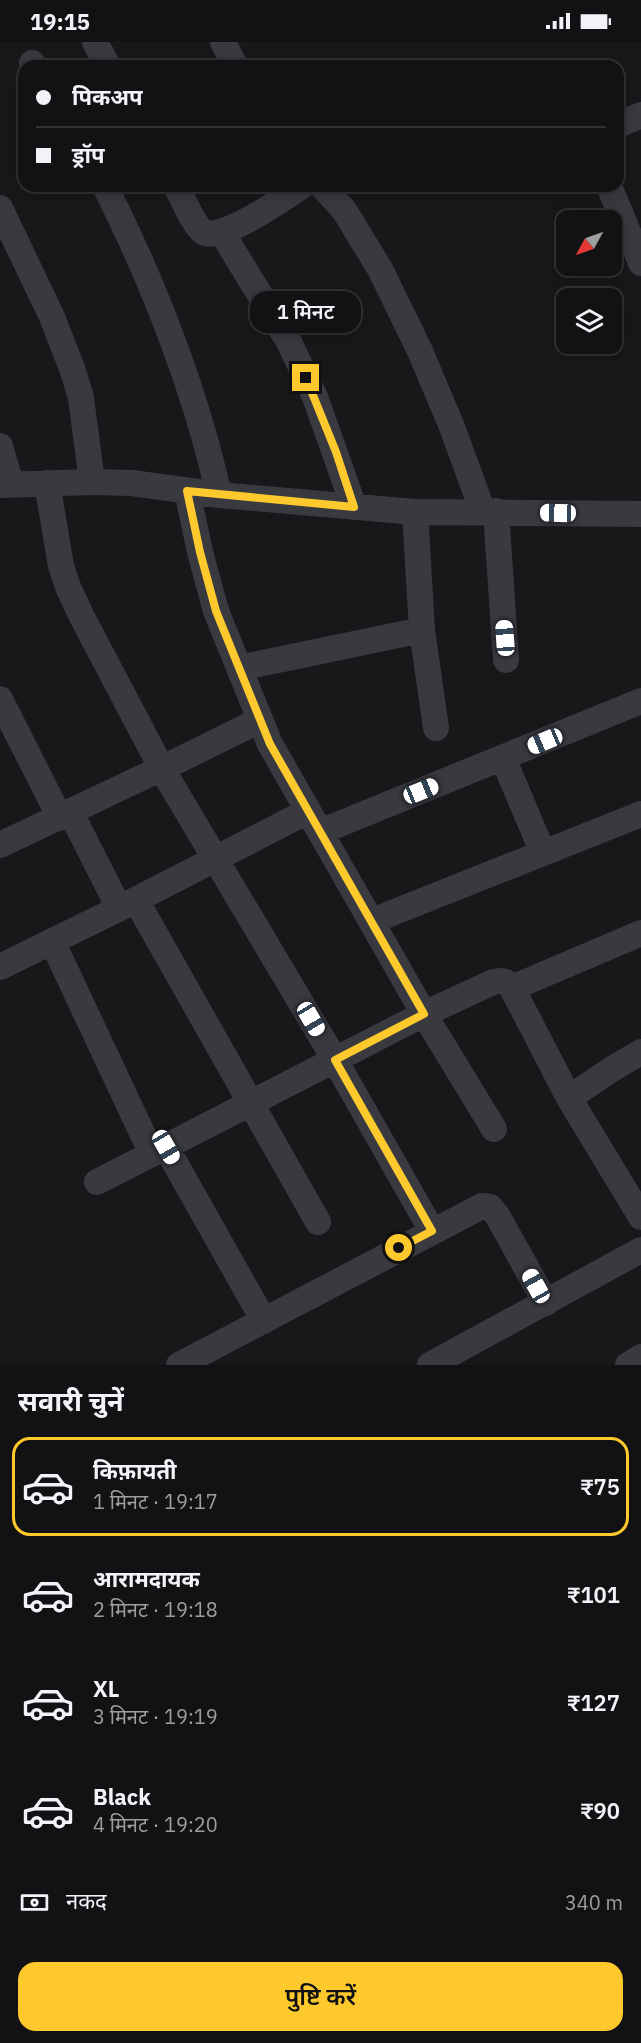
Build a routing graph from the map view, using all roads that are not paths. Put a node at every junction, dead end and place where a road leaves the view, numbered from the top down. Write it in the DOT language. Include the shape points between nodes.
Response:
graph roads {
  1 [pos="95,42"];
  2 [pos="223,42"];
  3 [pos="105,60"];
  4 [pos="232,60"];
  5 [pos="641,115"];
  6 [pos="624,122"];
  7 [pos="108,192"];
  8 [pos="180,192"];
  9 [pos="292,192"];
  10 [pos="328,192"];
  11 [pos="612,192"];
  12 [pos="0,208"];
  13 [pos="222,232"];
  14 [pos="638,250"];
  15 [pos="0,446"];
  16 [pos="92,482"];
  17 [pos="47,483"];
  18 [pos="6,485"];
  19 [pos="187,491"];
  20 [pos="219,495"];
  21 [pos="354,507"];
  22 [pos="415,512"];
  23 [pos="489,512"];
  24 [pos="641,514"];
  25 [pos="422,630"];
  26 [pos="506,660"];
  27 [pos="239,668"];
  28 [pos="0,699"];
  29 [pos="641,701"];
  30 [pos="260,720"];
  31 [pos="436,728"];
  32 [pos="502,758"];
  33 [pos="162,769"];
  34 [pos="641,814"];
  35 [pos="65,816"];
  36 [pos="314,821"];
  37 [pos="0,845"];
  38 [pos="543,853"];
  39 [pos="217,858"];
  40 [pos="128,904"];
  41 [pos="372,921"];
  42 [pos="641,933"];
  43 [pos="52,942"];
  44 [pos="1,965"];
  45 [pos="512,988"];
  46 [pos="424,1014"];
  47 [pos="641,1052"];
  48 [pos="335,1060"];
  49 [pos="569,1098"];
  50 [pos="251,1104"];
  51 [pos="494,1128"];
  52 [pos="159,1151"];
  53 [pos="97,1182"];
  54 [pos="641,1217"];
  55 [pos="318,1222"];
  56 [pos="432,1231"];
  57 [pos="641,1250"];
  58 [pos="546,1303"];
  59 [pos="264,1321"];
  60 [pos="641,1357"];
  61 [pos="179,1365"];
  62 [pos="430,1365"];
  63 [pos="628,1365"];
  1 -- 3 [label="street"];
  2 -- 4 [label="street"];
  5 -- 6 [label="street"];
  7 -- 20 [label="street" via="191,391"];
  8 -- 13 [label="street" via="204,232"];
  9 -- 13 [label="street"];
  10 -- 23 [label="street" via="344,210 374,260 420,351"];
  11 -- 14 [label="street"];
  12 -- 16 [label="street" via="73,370 81,398"];
  13 -- 21 [label="street" via="306,378"];
  15 -- 18 [label="street"];
  16 -- 17 [label="street"];
  16 -- 19 [label="street"];
  17 -- 18 [label="street"];
  17 -- 33 [label="street" via="68,587"];
  19 -- 20 [label="street"];
  19 -- 27 [label="street" via="216,611"];
  20 -- 21 [label="street"];
  21 -- 22 [label="street"];
  22 -- 23 [label="street"];
  22 -- 25 [label="street"];
  23 -- 24 [label="street"];
  23 -- 26 [label="street"];
  25 -- 27 [label="street"];
  25 -- 31 [label="street"];
  27 -- 30 [label="street"];
  28 -- 35 [label="street"];
  29 -- 32 [label="street"];
  30 -- 33 [label="street"];
  30 -- 36 [label="street" via="280,764"];
  32 -- 36 [label="street"];
  32 -- 38 [label="street"];
  33 -- 35 [label="street"];
  33 -- 39 [label="street"];
  34 -- 38 [label="street"];
  35 -- 37 [label="street"];
  35 -- 40 [label="street"];
  36 -- 39 [label="street"];
  36 -- 41 [label="street"];
  38 -- 41 [label="street"];
  39 -- 40 [label="street"];
  39 -- 48 [label="street"];
  40 -- 43 [label="street"];
  40 -- 50 [label="street"];
  41 -- 46 [label="street"];
  42 -- 45 [label="street"];
  43 -- 44 [label="street"];
  43 -- 52 [label="street"];
  45 -- 46 [label="street" via="500,980"];
  45 -- 49 [label="street"];
  46 -- 48 [label="street"];
  46 -- 51 [label="street"];
  47 -- 49 [label="street"];
  48 -- 50 [label="street"];
  48 -- 56 [label="street"];
  49 -- 54 [label="street"];
  50 -- 52 [label="street"];
  50 -- 55 [label="street"];
  52 -- 53 [label="street"];
  52 -- 59 [label="street"];
  56 -- 58 [label="street" via="474,1209 490,1207"];
  56 -- 59 [label="street"];
  57 -- 58 [label="street"];
  58 -- 62 [label="street"];
  59 -- 61 [label="street"];
  60 -- 63 [label="street"];
}
